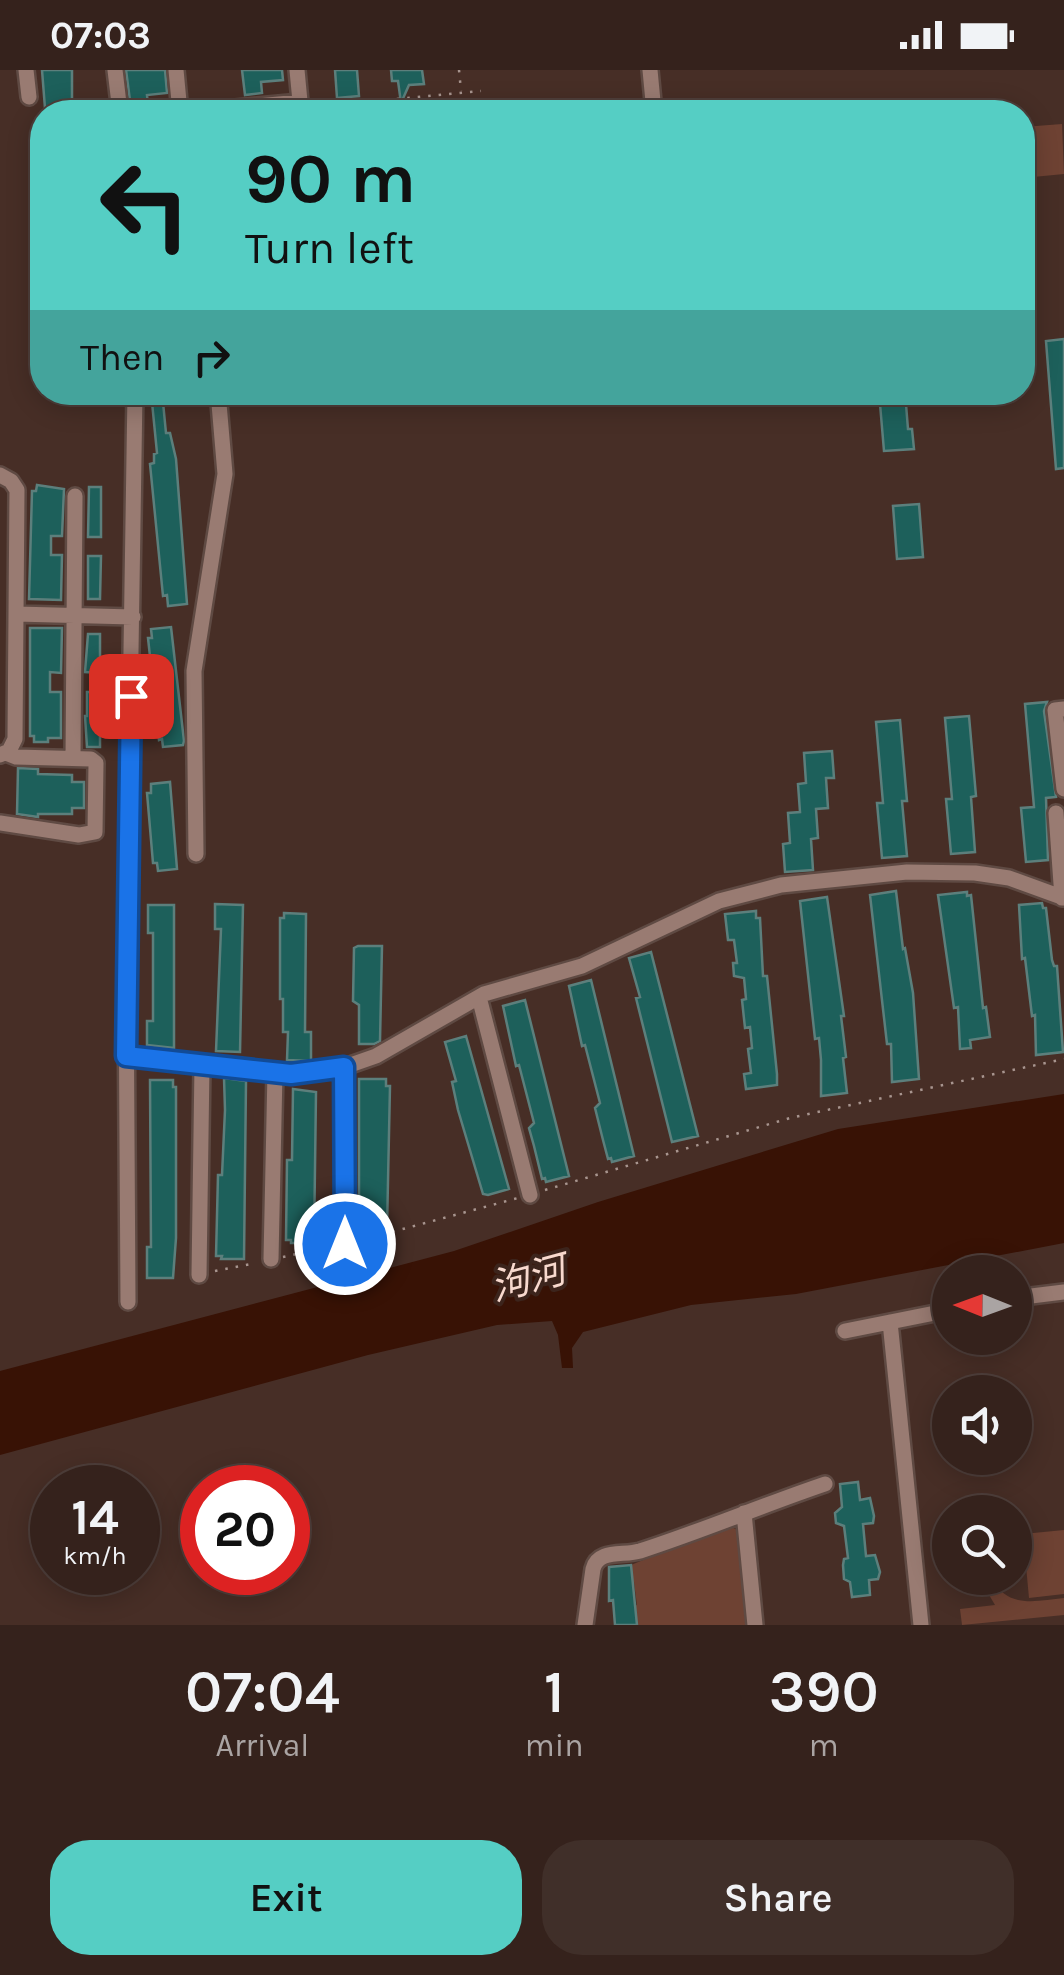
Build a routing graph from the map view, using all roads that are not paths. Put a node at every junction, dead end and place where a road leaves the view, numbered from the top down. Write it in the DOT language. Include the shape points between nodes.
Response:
graph roads {
  1 [pos="26,70"];
  2 [pos="115,70"];
  3 [pos="176,70"];
  4 [pos="297,70"];
  5 [pos="650,70"];
  6 [pos="29,97"];
  7 [pos="119,100"];
  8 [pos="179,100"];
  9 [pos="300,100"];
  10 [pos="653,100"];
  11 [pos="136,405"];
  12 [pos="219,405"];
  13 [pos="0,475"];
  14 [pos="76,496"];
  15 [pos="16,614"];
  16 [pos="75,615"];
  17 [pos="132,617"];
  18 [pos="1064,709"];
  19 [pos="3,754"];
  20 [pos="74,758"];
  21 [pos="1064,789"];
  22 [pos="1056,814"];
  23 [pos="0,823"];
  24 [pos="196,854"];
  25 [pos="1063,898"];
  26 [pos="478,997"];
  27 [pos="126,1056"];
  28 [pos="202,1065"];
  29 [pos="344,1067"];
  30 [pos="275,1072"];
  31 [pos="530,1195"];
  32 [pos="345,1244"];
  33 [pos="271,1260"];
  34 [pos="199,1275"];
  35 [pos="1064,1292"];
  36 [pos="1032,1296"];
  37 [pos="128,1302"];
  38 [pos="932,1314"];
  39 [pos="890,1322"];
  40 [pos="845,1331"];
  41 [pos="825,1484"];
  42 [pos="744,1513"];
  43 [pos="585,1625"];
  44 [pos="756,1625"];
  45 [pos="921,1625"];
  1 -- 6 [label="street"];
  2 -- 7 [label="street"];
  3 -- 8 [label="street"];
  4 -- 9 [label="street"];
  5 -- 10 [label="street"];
  11 -- 17 [label="street"];
  12 -- 24 [label="street" via="225,474 194,671"];
  13 -- 15 [label="street" via="17,490"];
  14 -- 16 [label="street"];
  15 -- 16 [label="street"];
  15 -- 19 [label="street" via="15,739"];
  16 -- 17 [label="street"];
  16 -- 20 [label="street"];
  17 -- 27 [label="street"];
  18 -- 21 [label="street" via="1056,710"];
  19 -- 20 [label="street"];
  20 -- 23 [label="street" via="96,763 96,832"];
  22 -- 25 [label="street"];
  25 -- 26 [label="street" via="975,873 906,872 781,885 718,901 582,966"];
  26 -- 29 [label="street" via="376,1056"];
  26 -- 31 [label="street"];
  27 -- 28 [label="street"];
  27 -- 37 [label="street"];
  28 -- 30 [label="street"];
  28 -- 34 [label="street"];
  29 -- 30 [label="street"];
  29 -- 32 [label="street"];
  30 -- 33 [label="street"];
  35 -- 36 [label="street"];
  38 -- 39 [label="street"];
  39 -- 40 [label="street"];
  39 -- 45 [label="street"];
  41 -- 42 [label="street"];
  42 -- 43 [label="street" via="595,1561"];
  42 -- 44 [label="street"];
}
